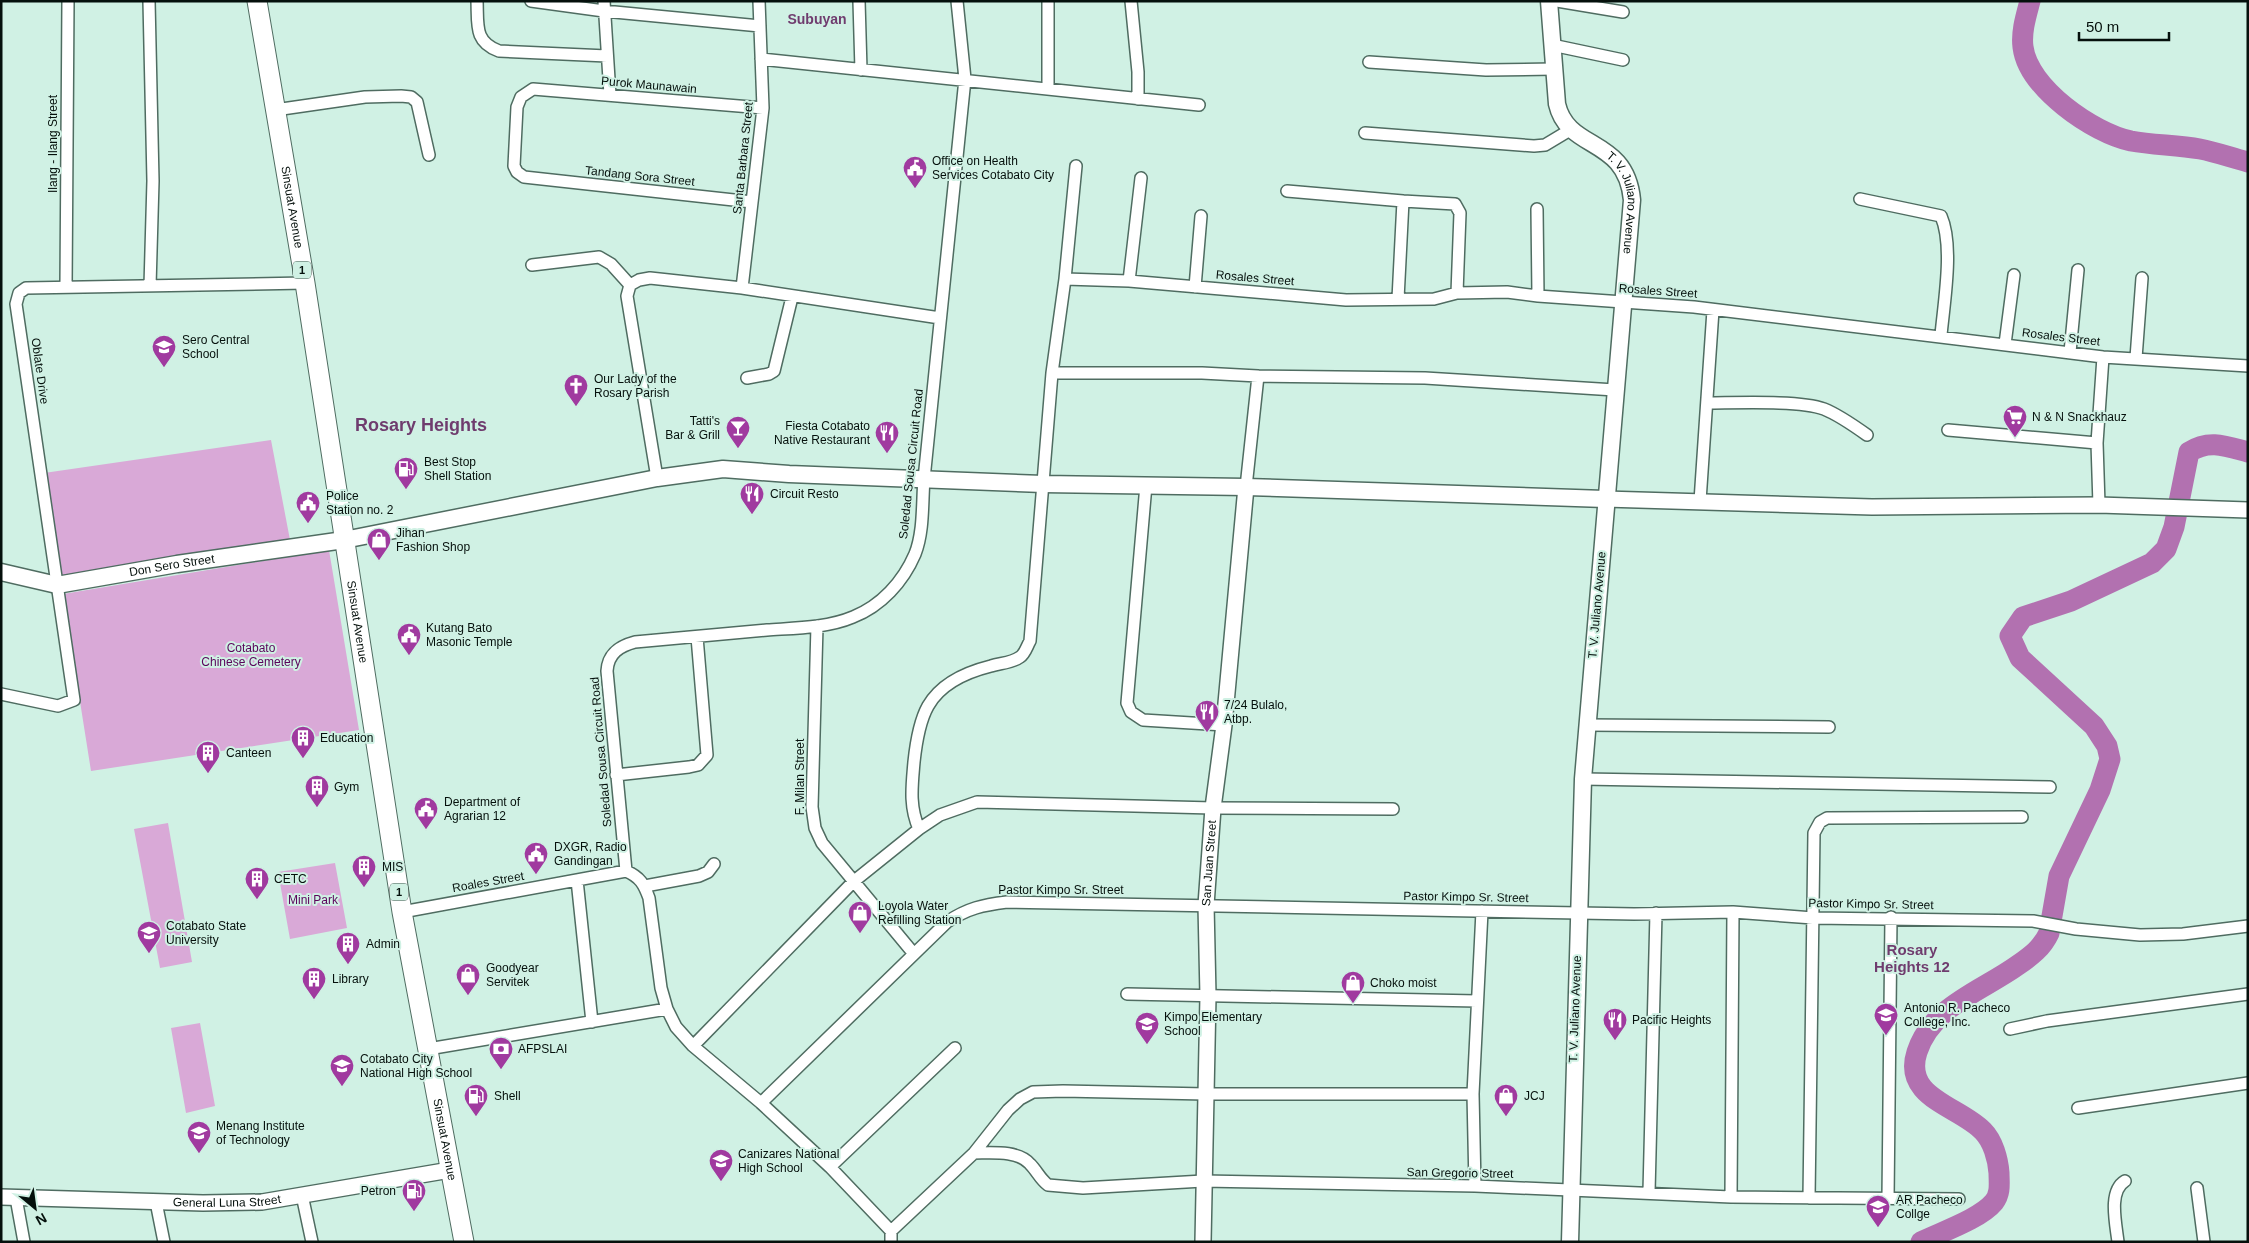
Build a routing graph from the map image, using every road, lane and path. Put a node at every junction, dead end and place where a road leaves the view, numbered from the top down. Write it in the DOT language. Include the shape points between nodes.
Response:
graph roads {
  1 [pos="68,1"];
  2 [pos="149,1"];
  3 [pos="257,1"];
  4 [pos="477,1"];
  5 [pos="531,1"];
  6 [pos="759,1"];
  7 [pos="859,1"];
  8 [pos="958,1"];
  9 [pos="1048,1"];
  10 [pos="1131,1"];
  11 [pos="1549,1"];
  12 [pos="1557,1"];
  13 [pos="604,6"];
  14 [pos="1624,12"];
  15 [pos="760,26"];
  16 [pos="1552,45"];
  17 [pos="607,56"];
  18 [pos="761,59"];
  19 [pos="1623,60"];
  20 [pos="1369,62"];
  21 [pos="1554,69"];
  22 [pos="861,70"];
  23 [pos="965,79"];
  24 [pos="1048,88"];
  25 [pos="610,95"];
  26 [pos="1138,98"];
  27 [pos="1199,105"];
  28 [pos="763,108"];
  29 [pos="275,110"];
  30 [pos="1570,130"];
  31 [pos="1365,133"];
  32 [pos="429,155"];
  33 [pos="1076,166"];
  34 [pos="524,177"];
  35 [pos="1141,178"];
  36 [pos="1288,191"];
  37 [pos="1860,199"];
  38 [pos="752,202"];
  39 [pos="1403,202"];
  40 [pos="1537,209"];
  41 [pos="1201,216"];
  42 [pos="532,265"];
  43 [pos="2078,270"];
  44 [pos="2014,275"];
  45 [pos="2142,278"];
  46 [pos="1065,279"];
  47 [pos="1129,281"];
  48 [pos="304,283"];
  49 [pos="630,285"];
  50 [pos="66,286"];
  51 [pos="150,286"];
  52 [pos="1195,286"];
  53 [pos="742,288"];
  54 [pos="1457,293"];
  55 [pos="1538,296"];
  56 [pos="792,297"];
  57 [pos="1398,299"];
  58 [pos="1623,302"];
  59 [pos="1713,310"];
  60 [pos="940,318"];
  61 [pos="1941,335"];
  62 [pos="2005,344"];
  63 [pos="2070,352"];
  64 [pos="2104,356"];
  65 [pos="2136,358"];
  66 [pos="2248,366"];
  67 [pos="1052,372"];
  68 [pos="1258,376"];
  69 [pos="747,378"];
  70 [pos="1615,390"];
  71 [pos="1707,403"];
  72 [pos="1948,430"];
  73 [pos="1867,434"];
  74 [pos="2097,443"];
  75 [pos="657,478"];
  76 [pos="924,479"];
  77 [pos="1043,484"];
  78 [pos="1146,485"];
  79 [pos="1246,487"];
  80 [pos="1605,499"];
  81 [pos="1700,501"];
  82 [pos="2099,505"];
  83 [pos="2248,510"];
  84 [pos="344,540"];
  85 [pos="1,572"];
  86 [pos="56,585"];
  87 [pos="817,626"];
  88 [pos="697,636"];
  89 [pos="1,694"];
  90 [pos="1224,725"];
  91 [pos="1587,725"];
  92 [pos="1829,727"];
  93 [pos="616,774"];
  94 [pos="1583,779"];
  95 [pos="2050,787"];
  96 [pos="1213,808"];
  97 [pos="1393,809"];
  98 [pos="2022,818"];
  99 [pos="919,830"];
  100 [pos="714,864"];
  101 [pos="632,874"];
  102 [pos="577,880"];
  103 [pos="854,882"];
  104 [pos="645,886"];
  105 [pos="1206,905"];
  106 [pos="1482,911"];
  107 [pos="402,912"];
  108 [pos="1733,912"];
  109 [pos="1578,913"];
  110 [pos="1656,913"];
  111 [pos="1891,917"];
  112 [pos="1813,918"];
  113 [pos="2248,926"];
  114 [pos="914,954"];
  115 [pos="1127,994"];
  116 [pos="2248,994"];
  117 [pos="1208,996"];
  118 [pos="1477,1000"];
  119 [pos="667,1009"];
  120 [pos="592,1022"];
  121 [pos="2010,1029"];
  122 [pos="693,1046"];
  123 [pos="956,1048"];
  124 [pos="428,1049"];
  125 [pos="2248,1083"];
  126 [pos="1206,1094"];
  127 [pos="1473,1094"];
  128 [pos="761,1103"];
  129 [pos="2078,1108"];
  130 [pos="974,1152"];
  131 [pos="830,1167"];
  132 [pos="450,1170"];
  133 [pos="1204,1181"];
  134 [pos="2125,1181"];
  135 [pos="1475,1186"];
  136 [pos="2196,1188"];
  137 [pos="1571,1190"];
  138 [pos="1649,1192"];
  139 [pos="302,1195"];
  140 [pos="1731,1197"];
  141 [pos="9,1198"];
  142 [pos="1809,1198"];
  143 [pos="1888,1199"];
  144 [pos="1959,1200"];
  145 [pos="156,1202"];
  146 [pos="891,1236"];
  147 [pos="24,1242"];
  148 [pos="164,1242"];
  149 [pos="312,1242"];
  150 [pos="464,1242"];
  151 [pos="1203,1242"];
  152 [pos="1570,1242"];
  153 [pos="2118,1242"];
  154 [pos="2204,1242"];
  1 -- 50 [label="street, Ilang - Ilang Street"];
  2 -- 51 [label="street" via="153,180"];
  3 -- 29 [label="main road, Sinsuat Avenue / 1"];
  4 -- 17 [label="street" via="479,36 487,46 499,51"];
  5 -- 13 [label="street"];
  6 -- 15 [label="street, Santa Barbara Street"];
  7 -- 22 [label="street"];
  8 -- 23 [label="street, Soledad Sousa Circuit Road"];
  9 -- 24 [label="street"];
  10 -- 26 [label="street"];
  11 -- 16 [label="main road"];
  12 -- 14 [label="street"];
  13 -- 15 [label="street"];
  13 -- 17 [label="street"];
  15 -- 18 [label="street, Santa Barbara Street"];
  16 -- 19 [label="street"];
  16 -- 21 [label="main road"];
  17 -- 25 [label="street"];
  18 -- 22 [label="street"];
  18 -- 28 [label="street, Santa Barbara Street"];
  20 -- 21 [label="street" via="1486,70"];
  21 -- 30 [label="main road" via="1559,112"];
  22 -- 23 [label="street"];
  23 -- 24 [label="street"];
  23 -- 60 [label="street, Soledad Sousa Circuit Road"];
  24 -- 26 [label="street"];
  25 -- 28 [label="street, Purok Maunawain"];
  25 -- 34 [label="street, Purok Maunawain" via="533,89 521,97 517,107 514,166"];
  26 -- 27 [label="street"];
  28 -- 38 [label="street, Santa Barbara Street"];
  29 -- 32 [label="street" via="365,96 411,97 417,102"];
  29 -- 48 [label="main road, Sinsuat Avenue / 1"];
  30 -- 31 [label="street" via="1554,141 1534,146"];
  30 -- 58 [label="main road, T. V. Juliano Avenue" via="1608,153 1622,169 1630,188 1631,213"];
  33 -- 46 [label="street"];
  34 -- 38 [label="street, Tandang Sora Street"];
  35 -- 47 [label="street"];
  36 -- 39 [label="street"];
  37 -- 61 [label="street" via="1941,216 1947,229"];
  38 -- 53 [label="street, Santa Barbara Street"];
  39 -- 54 [label="street" via="1458,206"];
  39 -- 57 [label="street"];
  40 -- 55 [label="street"];
  41 -- 52 [label="street"];
  42 -- 49 [label="street" via="599,257 611,264"];
  43 -- 63 [label="street"];
  44 -- 62 [label="street"];
  45 -- 65 [label="street"];
  46 -- 47 [label="street, Rosales Street"];
  46 -- 67 [label="street"];
  47 -- 52 [label="street, Rosales Street"];
  48 -- 51 [label="street, Oblate Drive"];
  48 -- 84 [label="main road, Sinsuat Avenue / 1"];
  49 -- 53 [label="street" via="650,278"];
  49 -- 75 [label="street" via="627,296 629,314"];
  50 -- 51 [label="street, Oblate Drive"];
  50 -- 86 [label="street, Oblate Drive" via="26,288 19,293 16,304"];
  52 -- 57 [label="street, Rosales Street" via="1346,300"];
  53 -- 56 [label="street"];
  54 -- 55 [label="street, Rosales Street" via="1507,292"];
  54 -- 57 [label="street, Rosales Street" via="1434,299"];
  55 -- 58 [label="street, Rosales Street"];
  56 -- 60 [label="street"];
  56 -- 69 [label="street" via="774,371"];
  58 -- 59 [label="street, Rosales Street"];
  58 -- 70 [label="main road, T. V. Juliano Avenue"];
  59 -- 61 [label="street, Rosales Street"];
  59 -- 71 [label="street"];
  60 -- 76 [label="street, Soledad Sousa Circuit Road"];
  61 -- 62 [label="street, Rosales Street"];
  62 -- 63 [label="street, Rosales Street"];
  63 -- 64 [label="street, Rosales Street"];
  64 -- 65 [label="street, Rosales Street"];
  64 -- 74 [label="street"];
  65 -- 66 [label="street, Rosales Street"];
  67 -- 68 [label="street"];
  67 -- 77 [label="street"];
  68 -- 70 [label="street" via="1425,378"];
  68 -- 79 [label="street"];
  70 -- 80 [label="main road, T. V. Juliano Avenue"];
  71 -- 73 [label="street" via="1822,408"];
  71 -- 81 [label="street"];
  72 -- 74 [label="street"];
  74 -- 82 [label="street"];
  75 -- 76 [label="main road, Don Sero Street" via="723,469"];
  75 -- 84 [label="main road, Don Sero Street"];
  76 -- 77 [label="main road, Don Sero Street"];
  76 -- 87 [label="street, Soledad Sousa Circuit Road" via="920,533 906,571 888,595 872,607 852,618"];
  77 -- 78 [label="main road, Don Sero Street"];
  77 -- 99 [label="street" via="1030,641 1022,657 975,670 948,684 927,706 917,738 911,794 911,808"];
  78 -- 79 [label="main road, Don Sero Street"];
  78 -- 90 [label="street" via="1127,702 1131,712 1143,720"];
  79 -- 80 [label="main road, Don Sero Street"];
  79 -- 90 [label="street, San Juan Street"];
  80 -- 81 [label="street"];
  80 -- 91 [label="main road, T. V. Juliano Avenue"];
  81 -- 82 [label="street" via="1917,507"];
  82 -- 83 [label="street"];
  84 -- 86 [label="main road, Don Sero Street"];
  84 -- 107 [label="main road, Sinsuat Avenue / 1"];
  85 -- 86 [label="main road, Don Sero Street"];
  86 -- 89 [label="street" via="74,700 58,706"];
  87 -- 88 [label="street, Soledad Sousa Circuit Road"];
  87 -- 103 [label="street, F. Milan Street" via="814,821 822,843"];
  88 -- 93 [label="street, Soledad Sousa Circuit Road" via="635,642 620,646 614,652 607,671"];
  88 -- 93 [label="street" via="707,755 689,768"];
  90 -- 96 [label="street, San Juan Street"];
  91 -- 92 [label="street"];
  91 -- 94 [label="main road, T. V. Juliano Avenue"];
  93 -- 101 [label="street, Soledad Sousa Circuit Road"];
  94 -- 95 [label="street"];
  94 -- 109 [label="main road, T. V. Juliano Avenue"];
  96 -- 97 [label="street"];
  96 -- 99 [label="street" via="977,802 940,815"];
  96 -- 105 [label="street, San Juan Street"];
  98 -- 112 [label="street" via="1827,818 1820,822 1814,834"];
  99 -- 103 [label="street"];
  100 -- 104 [label="street" via="699,876"];
  101 -- 102 [label="street, Roales Street"];
  101 -- 104 [label="street"];
  102 -- 107 [label="street, Roales Street"];
  102 -- 120 [label="street"];
  103 -- 114 [label="street, F. Milan Street"];
  103 -- 122 [label="street"];
  104 -- 119 [label="street"];
  105 -- 106 [label="street, Pastor Kimpo Sr. Street"];
  105 -- 114 [label="street, Pastor Kimpo Sr. Street" via="1008,902 985,905 964,911 946,922"];
  105 -- 117 [label="street, San Juan Street"];
  106 -- 109 [label="street, Pastor Kimpo Sr. Street"];
  106 -- 118 [label="street"];
  107 -- 124 [label="main road, Sinsuat Avenue / 1"];
  108 -- 110 [label="street, Pastor Kimpo Sr. Street"];
  108 -- 112 [label="street, Pastor Kimpo Sr. Street"];
  108 -- 140 [label="street"];
  109 -- 110 [label="street, Pastor Kimpo Sr. Street"];
  109 -- 137 [label="main road, T. V. Juliano Avenue"];
  110 -- 138 [label="street"];
  111 -- 112 [label="street, Pastor Kimpo Sr. Street"];
  111 -- 113 [label="street, Pastor Kimpo Sr. Street" via="2033,921 2076,930 2140,935 2183,934"];
  111 -- 143 [label="street"];
  112 -- 142 [label="street"];
  114 -- 128 [label="street, Pastor Kimpo Sr. Street"];
  115 -- 117 [label="street"];
  116 -- 121 [label="street" via="2047,1021"];
  117 -- 118 [label="street"];
  117 -- 126 [label="street, San Juan Street"];
  118 -- 127 [label="street"];
  119 -- 120 [label="street"];
  119 -- 122 [label="street" via="676,1027"];
  120 -- 124 [label="street"];
  122 -- 128 [label="street"];
  123 -- 131 [label="street"];
  124 -- 132 [label="main road, Sinsuat Avenue / 1"];
  125 -- 129 [label="street"];
  126 -- 127 [label="street"];
  126 -- 130 [label="street" via="1032,1092 1008,1110"];
  126 -- 133 [label="street, San Juan Street"];
  127 -- 135 [label="street"];
  128 -- 131 [label="street"];
  130 -- 133 [label="street, San Gregorio Street" via="1022,1157 1044,1182 1055,1186 1083,1188"];
  130 -- 146 [label="street"];
  131 -- 146 [label="street"];
  132 -- 139 [label="street, General Luna Street"];
  132 -- 150 [label="main road, Sinsuat Avenue / 1"];
  133 -- 135 [label="street, San Gregorio Street"];
  133 -- 151 [label="street, San Juan Street"];
  134 -- 153 [label="street" via="2115,1192"];
  135 -- 137 [label="street, San Gregorio Street"];
  136 -- 154 [label="street"];
  137 -- 138 [label="street, San Gregorio Street"];
  137 -- 152 [label="main road, T. V. Juliano Avenue"];
  138 -- 140 [label="street, San Gregorio Street"];
  139 -- 145 [label="street, General Luna Street" via="262,1202"];
  139 -- 149 [label="street"];
  140 -- 142 [label="street, San Gregorio Street"];
  141 -- 145 [label="street, General Luna Street"];
  141 -- 147 [label="street"];
  142 -- 143 [label="street, San Gregorio Street"];
  143 -- 144 [label="street, San Gregorio Street"];
  145 -- 148 [label="street"];
}
